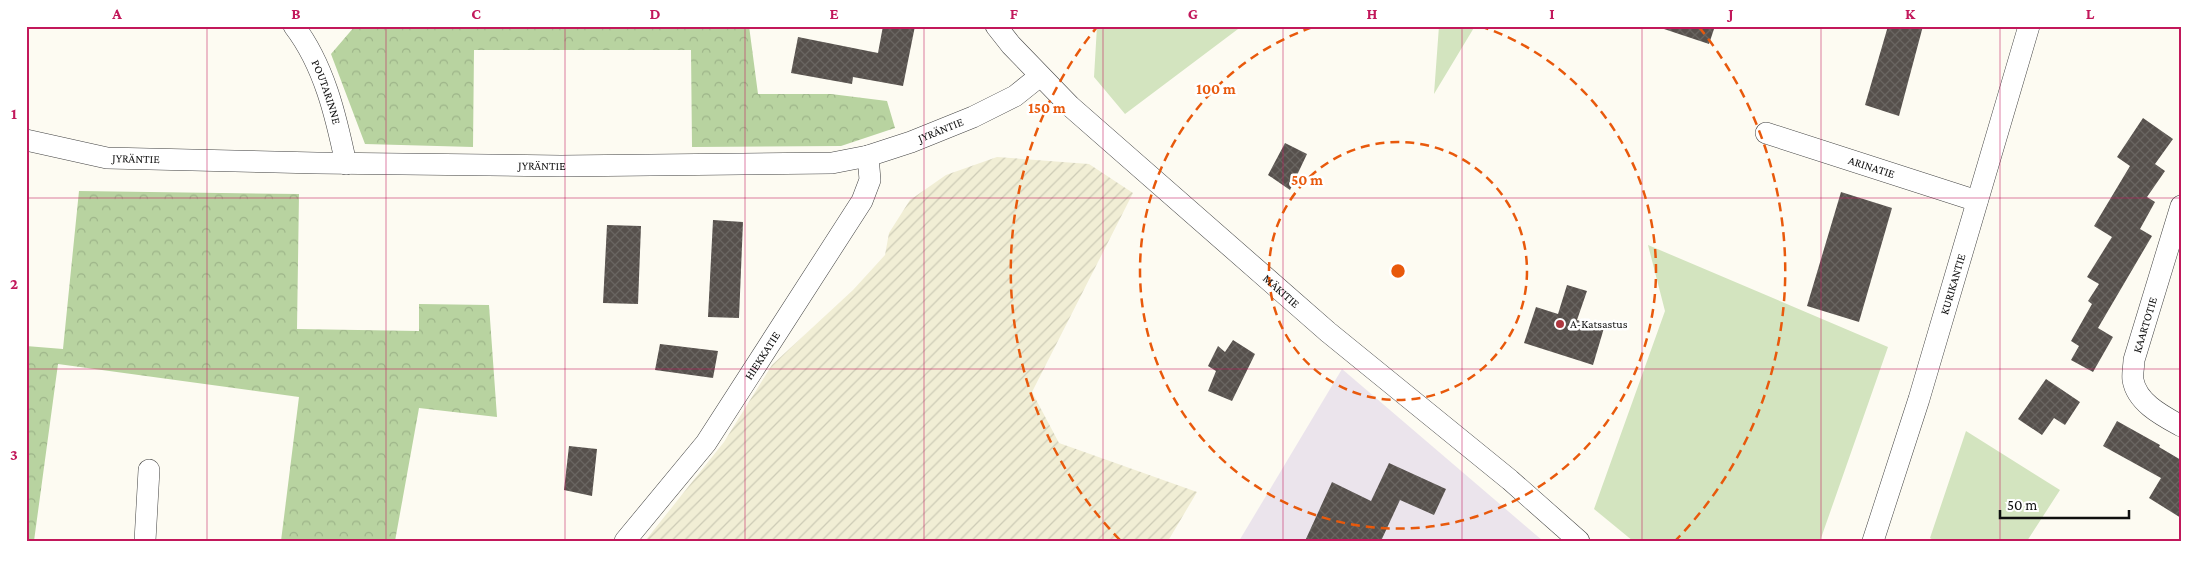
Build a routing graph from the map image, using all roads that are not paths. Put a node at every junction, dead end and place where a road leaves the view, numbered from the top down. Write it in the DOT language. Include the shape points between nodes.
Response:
graph roads {
  1 [pos="294,26"];
  2 [pos="996,26"];
  3 [pos="2029,26"];
  4 [pos="1040,76"];
  5 [pos="1766,133"];
  6 [pos="26,140"];
  7 [pos="868,156"];
  8 [pos="346,164"];
  9 [pos="1977,201"];
  10 [pos="2181,206"];
  11 [pos="2181,426"];
  12 [pos="149,470"];
  13 [pos="145,541"];
  14 [pos="625,541"];
  15 [pos="1579,541"];
  16 [pos="1873,541"];
  1 -- 8 [label="street, POUTARINNE" via="309,46 336,117"];
  2 -- 4 [label="street, MÄKITIE"];
  3 -- 9 [label="street, KURIKANTIE"];
  4 -- 7 [label="street, JYRÄNTIE" via="1016,96 972,117"];
  4 -- 15 [label="street, MÄKITIE" via="1328,332 1510,480"];
  5 -- 9 [label="street, ARINATIE"];
  6 -- 8 [label="street, JYRÄNTIE" via="107,158"];
  7 -- 8 [label="street, JYRÄNTIE" via="832,163"];
  7 -- 14 [label="street, HIEKKATIE" via="870,180 862,201 706,443"];
  9 -- 16 [label="street, KURIKANTIE"];
  10 -- 11 [label="street, KAARTOTIE" via="2134,360 2133,381 2141,397"];
  12 -- 13 [label="street"];
}
